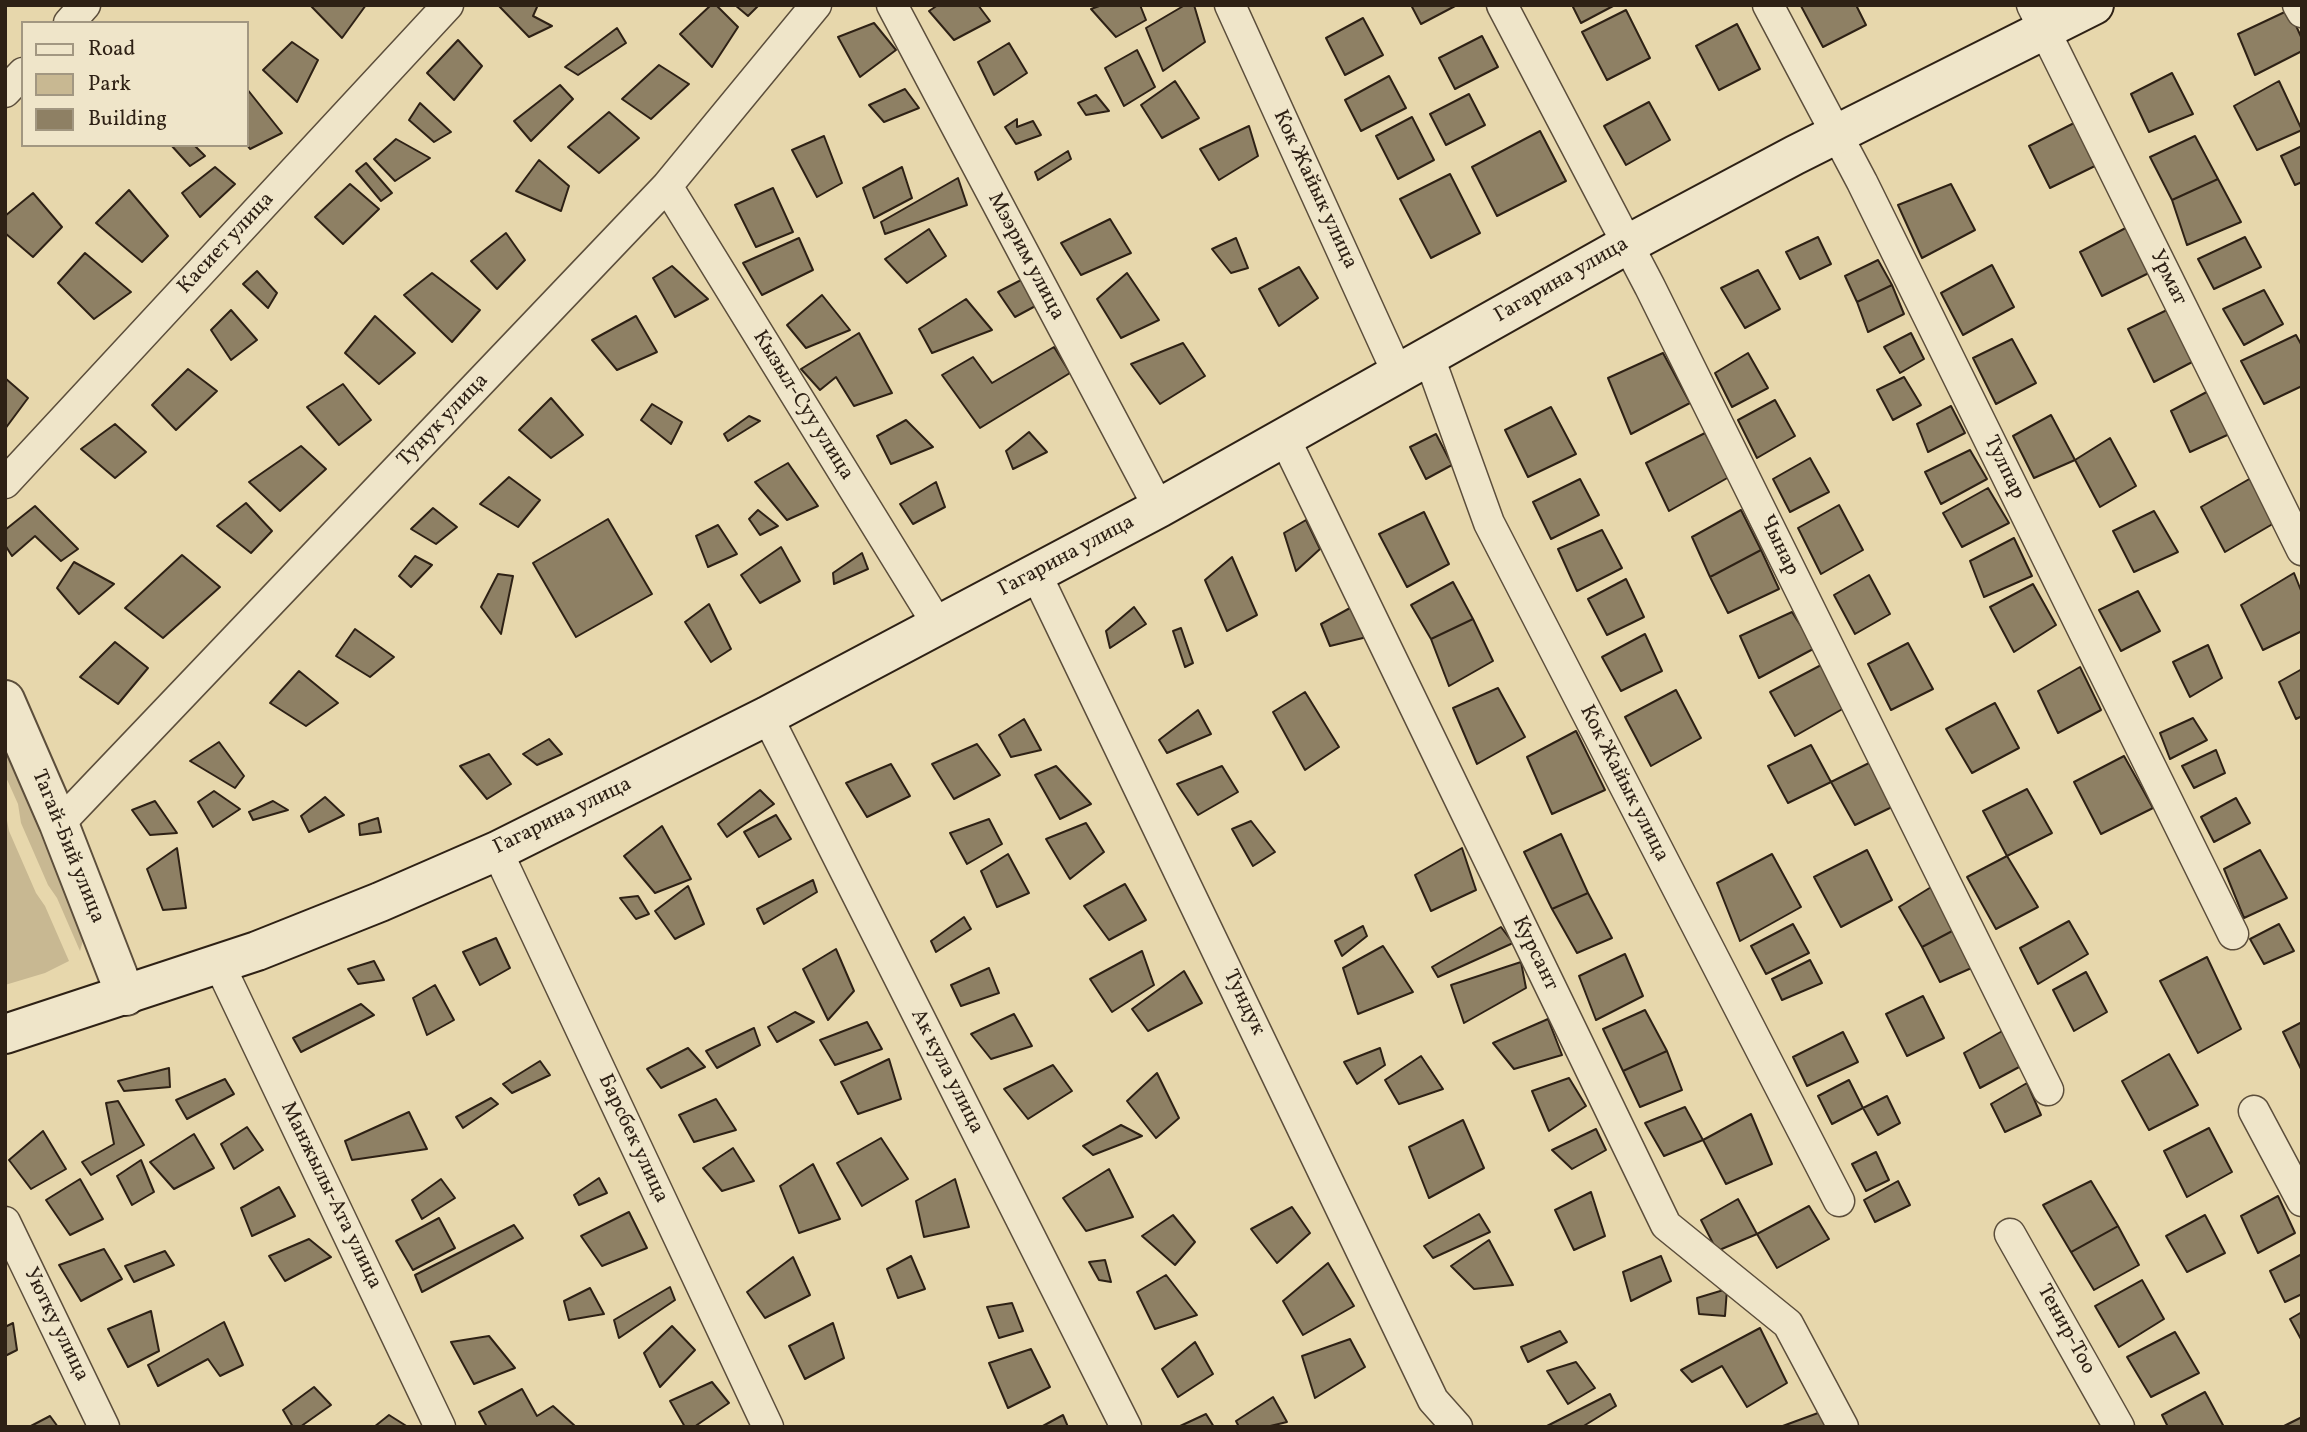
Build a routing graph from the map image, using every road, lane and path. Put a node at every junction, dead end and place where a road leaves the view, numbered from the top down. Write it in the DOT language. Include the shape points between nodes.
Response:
graph roads {
  1 [pos="85,5"];
  2 [pos="448,5"];
  3 [pos="816,5"];
  4 [pos="892,5"];
  5 [pos="1230,5"];
  6 [pos="1502,5"];
  7 [pos="1768,5"];
  8 [pos="2094,5"];
  9 [pos="2298,5"];
  10 [pos="2302,12"];
  11 [pos="2038,18"];
  12 [pos="71,21"];
  13 [pos="21,74"];
  14 [pos="5,92"];
  15 [pos="1837,134"];
  16 [pos="667,186"];
  17 [pos="1628,244"];
  18 [pos="1414,365"];
  19 [pos="1284,438"];
  20 [pos="5,483"];
  21 [pos="1158,508"];
  22 [pos="2302,550"];
  23 [pos="1037,574"];
  24 [pos="938,625"];
  25 [pos="5,700"];
  26 [pos="767,716"];
  27 [pos="60,824"];
  28 [pos="497,851"];
  29 [pos="2233,934"];
  30 [pos="219,964"];
  31 [pos="126,996"];
  32 [pos="5,1034"];
  33 [pos="2048,1090"];
  34 [pos="2254,1111"];
  35 [pos="1839,1201"];
  36 [pos="2302,1201"];
  37 [pos="5,1222"];
  38 [pos="2010,1234"];
  39 [pos="104,1427"];
  40 [pos="440,1427"];
  41 [pos="768,1427"];
  42 [pos="1126,1427"];
  43 [pos="1457,1427"];
  44 [pos="1843,1427"];
  45 [pos="2119,1427"];
  1 -- 12 [label="street"];
  2 -- 20 [label="street, Касиет улица"];
  3 -- 16 [label="street, Тунук улица"];
  4 -- 21 [label="street, Мээрим улица"];
  5 -- 18 [label="street, Кок Жайык улица"];
  6 -- 17 [label="street, Чынар"];
  7 -- 15 [label="street, Тулпар"];
  8 -- 11 [label="main road, Гагарина улица"];
  9 -- 10 [label="street"];
  11 -- 15 [label="main road, Гагарина улица"];
  11 -- 22 [label="street, Урмат"];
  13 -- 14 [label="street"];
  15 -- 17 [label="main road, Гагарина улица"];
  15 -- 29 [label="street, Тулпар"];
  16 -- 24 [label="street, Кызыл-Суу улица"];
  16 -- 27 [label="street, Тунук улица"];
  17 -- 18 [label="main road, Гагарина улица"];
  17 -- 33 [label="street, Чынар"];
  18 -- 19 [label="main road, Гагарина улица"];
  18 -- 35 [label="street, Кок Жайык улица" via="1489,523"];
  19 -- 21 [label="main road, Гагарина улица"];
  19 -- 44 [label="street, Курсант" via="1665,1225 1788,1324"];
  21 -- 23 [label="main road, Гагарина улица"];
  23 -- 24 [label="main road, Гагарина улица"];
  23 -- 43 [label="street, Тундук" via="1433,1399"];
  24 -- 26 [label="main road, Гагарина улица"];
  25 -- 27 [label="main road, Тагай-Бий улица"];
  26 -- 28 [label="main road, Гагарина улица"];
  26 -- 42 [label="street, Ак кула улица"];
  27 -- 31 [label="main road, Тагай-Бий улица"];
  28 -- 30 [label="main road, Гагарина улица"];
  28 -- 41 [label="street, Барсбек улица"];
  30 -- 31 [label="main road, Гагарина улица"];
  30 -- 40 [label="street, Манжылы-Ата улица"];
  31 -- 32 [label="main road, Гагарина улица"];
  34 -- 36 [label="street"];
  37 -- 39 [label="street, Уютку улица"];
  38 -- 45 [label="street, Тенир-Тоо"];
}
